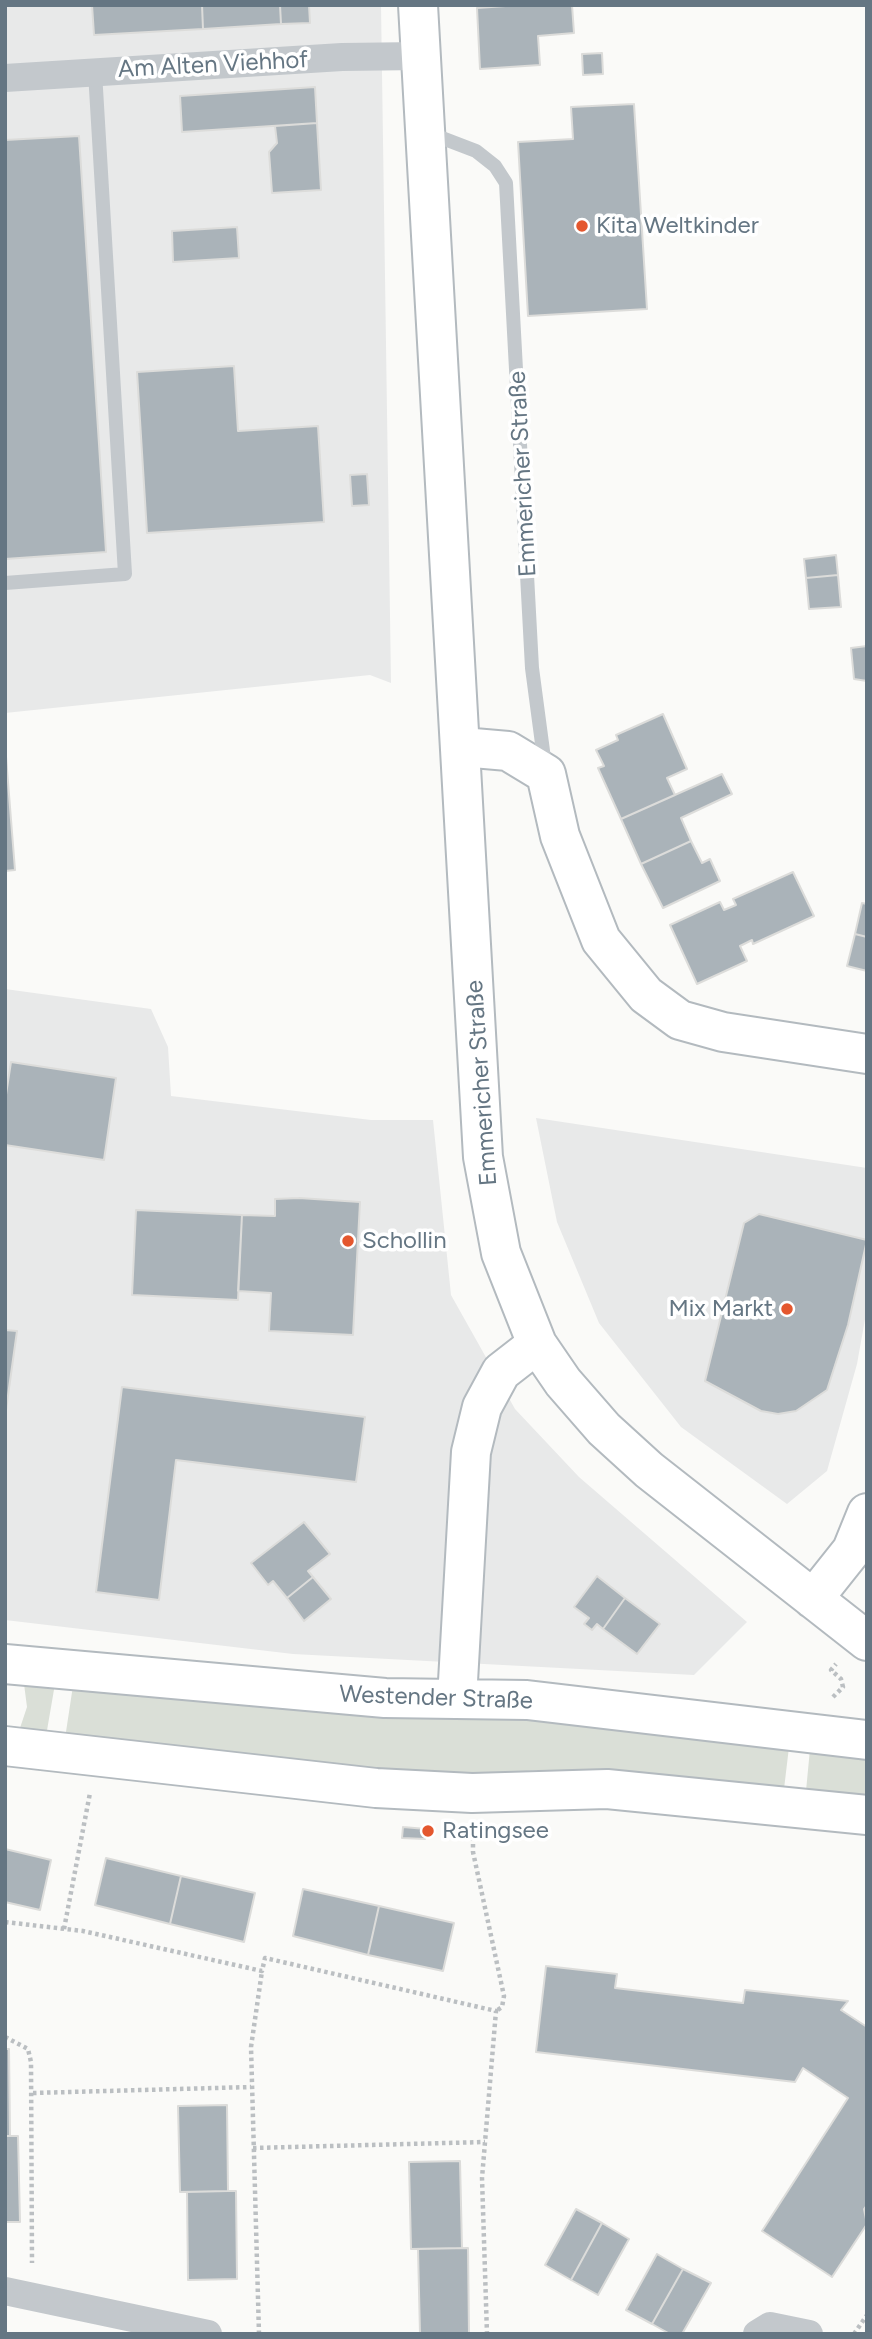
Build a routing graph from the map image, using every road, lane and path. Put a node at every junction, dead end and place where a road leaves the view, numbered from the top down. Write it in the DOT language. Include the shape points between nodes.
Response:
graph roads {
  1 [pos="418,5"];
  2 [pos="421,56"];
  3 [pos="95,72"];
  4 [pos="5,78"];
  5 [pos="424,131"];
  6 [pos="5,583"];
  7 [pos="462,747"];
  8 [pos="545,774"];
  9 [pos="867,1054"];
  10 [pos="537,1345"];
  11 [pos="867,1513"];
  12 [pos="813,1600"];
  13 [pos="867,1641"];
  14 [pos="5,1664"];
  15 [pos="457,1699"];
  16 [pos="867,1740"];
  17 [pos="5,1746"];
  18 [pos="97,1758"];
  19 [pos="472,1793"];
  20 [pos="867,1815"];
  21 [pos="5,1922"];
  22 [pos="64,1929"];
  23 [pos="262,1970"];
  24 [pos="496,2011"];
  25 [pos="5,2037"];
  26 [pos="251,2087"];
  27 [pos="33,2093"];
  28 [pos="485,2142"];
  29 [pos="253,2148"];
  30 [pos="15,2294"];
  31 [pos="867,2315"];
  32 [pos="764,2330"];
  33 [pos="208,2334"];
  34 [pos="259,2334"];
  35 [pos="487,2334"];
  36 [pos="808,2334"];
  37 [pos="854,2334"];
  1 -- 2 [label="main road, Emmericher Straße"];
  2 -- 3 [label="street, Am Alten Viehhof"];
  2 -- 5 [label="main road, Emmericher Straße"];
  3 -- 4 [label="street, Am Alten Viehhof"];
  3 -- 6 [label="lane" via="125,574"];
  5 -- 7 [label="main road, Emmericher Straße"];
  5 -- 8 [label="lane, Emmericher Straße" via="476,151 495,166 506,183 532,668"];
  7 -- 8 [label="main road" via="508,751"];
  7 -- 10 [label="main road, Emmericher Straße" via="483,1157 501,1253"];
  8 -- 9 [label="main road" via="560,836 601,940 646,995 680,1020 701,1026"];
  10 -- 12 [label="main road, Emmericher Straße" via="604,1429"];
  10 -- 15 [label="main road" via="501,1372 482,1408 471,1452"];
  11 -- 12 [label="main road" via="852,1550"];
  12 -- 13 [label="main road, Emmericher Straße"];
  14 -- 15 [label="main road, Westender Straße" via="385,1698"];
  15 -- 16 [label="main road, Westender Straße" via="527,1700"];
  17 -- 18 [label="main road"];
  18 -- 19 [label="main road" via="376,1788"];
  18 -- 22 [label="path"];
  19 -- 20 [label="main road" via="607,1789"];
  19 -- 24 [label="path" via="473,1852 504,1996"];
  21 -- 22 [label="path"];
  22 -- 23 [label="path"];
  23 -- 24 [label="path" via="265,1958"];
  23 -- 26 [label="path" via="251,2033"];
  24 -- 28 [label="path"];
  25 -- 27 [label="path" via="28,2049"];
  26 -- 27 [label="path"];
  26 -- 29 [label="path"];
  27 -- 30 [label="path" via="35,2253"];
  28 -- 29 [label="path"];
  28 -- 35 [label="path"];
  29 -- 34 [label="path"];
  30 -- 33 [label="street"];
  31 -- 37 [label="path"];
  32 -- 36 [label="street"];
}
